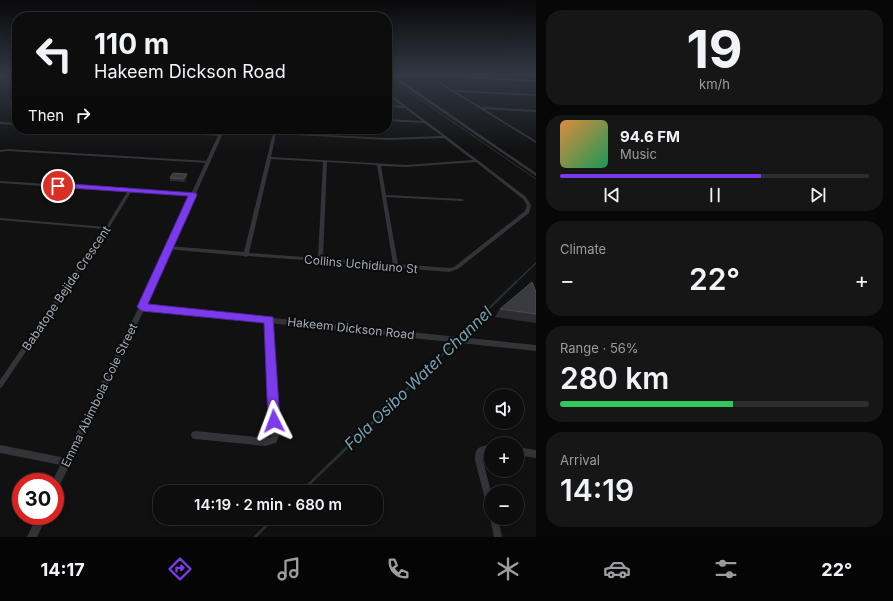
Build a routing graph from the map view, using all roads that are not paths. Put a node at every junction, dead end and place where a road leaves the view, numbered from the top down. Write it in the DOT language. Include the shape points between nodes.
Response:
graph roads {
  1 [pos="397,100"];
  2 [pos="427,100"];
  3 [pos="467,100"];
  4 [pos="392,106"];
  5 [pos="406,107"];
  6 [pos="480,108"];
  7 [pos="536,111"];
  8 [pos="392,120"];
  9 [pos="426,122"];
  10 [pos="0,123"];
  11 [pos="12,124"];
  12 [pos="221,134"];
  13 [pos="275,134"];
  14 [pos="305,134"];
  15 [pos="324,136"];
  16 [pos="446,137"];
  17 [pos="536,142"];
  18 [pos="0,152"];
  19 [pos="269,158"];
  20 [pos="325,161"];
  21 [pos="477,161"];
  22 [pos="208,162"];
  23 [pos="379,165"];
  24 [pos="536,175"];
  25 [pos="0,182"];
  26 [pos="130,190"];
  27 [pos="193,195"];
  28 [pos="384,196"];
  29 [pos="462,200"];
  30 [pos="0,220"];
  31 [pos="107,228"];
  32 [pos="168,248"];
  33 [pos="246,255"];
  34 [pos="320,261"];
  35 [pos="396,267"];
  36 [pos="142,307"];
  37 [pos="270,320"];
  38 [pos="536,348"];
  39 [pos="0,385"];
  40 [pos="195,435"];
  41 [pos="0,449"];
  42 [pos="484,450"];
  43 [pos="524,452"];
  44 [pos="536,454"];
  45 [pos="66,462"];
  46 [pos="61,473"];
  47 [pos="485,485"];
  48 [pos="38,525"];
  49 [pos="495,525"];
  50 [pos="32,537"];
  51 [pos="498,537"];
  1 -- 5 [label="street"];
  2 -- 24 [label="street"];
  3 -- 6 [label="street"];
  4 -- 5 [label="street"];
  5 -- 9 [label="street"];
  6 -- 7 [label="street"];
  6 -- 17 [label="street"];
  8 -- 9 [label="street"];
  9 -- 16 [label="street"];
  10 -- 11 [label="street"];
  12 -- 22 [label="street, Emma Abimbola Cole Street"];
  13 -- 19 [label="street"];
  14 -- 15 [label="street"];
  15 -- 16 [label="street" via="389,139"];
  16 -- 21 [label="street"];
  18 -- 22 [label="street" via="8,150"];
  19 -- 20 [label="street"];
  19 -- 33 [label="street"];
  20 -- 23 [label="street"];
  20 -- 34 [label="street"];
  21 -- 23 [label="street" via="418,166"];
  21 -- 35 [label="street, Collins Uchidiuno St" via="525,198 529,205 526,212 456,268 440,271"];
  22 -- 27 [label="street, Emma Abimbola Cole Street"];
  23 -- 28 [label="street"];
  25 -- 26 [label="street"];
  26 -- 27 [label="street"];
  26 -- 31 [label="street, Babatope Bejide Crescent"];
  27 -- 32 [label="street, Emma Abimbola Cole Street"];
  28 -- 29 [label="street"];
  28 -- 35 [label="street"];
  30 -- 31 [label="street"];
  31 -- 39 [label="street, Babatope Bejide Crescent"];
  32 -- 33 [label="street, Collins Uchidiuno St"];
  32 -- 36 [label="street, Emma Abimbola Cole Street"];
  33 -- 34 [label="street, Collins Uchidiuno St"];
  34 -- 35 [label="street, Collins Uchidiuno St"];
  36 -- 37 [label="street, Hakeem Dickson Road"];
  36 -- 45 [label="street, Emma Abimbola Cole Street"];
  37 -- 38 [label="street, Hakeem Dickson Road"];
  37 -- 40 [label="street" via="275,436 273,440 265,442"];
  41 -- 45 [label="street"];
  42 -- 47 [label="street" via="479,453 479,460"];
  43 -- 44 [label="street"];
  45 -- 46 [label="street, Emma Abimbola Cole Street"];
  48 -- 50 [label="street"];
  49 -- 51 [label="street"];
}
